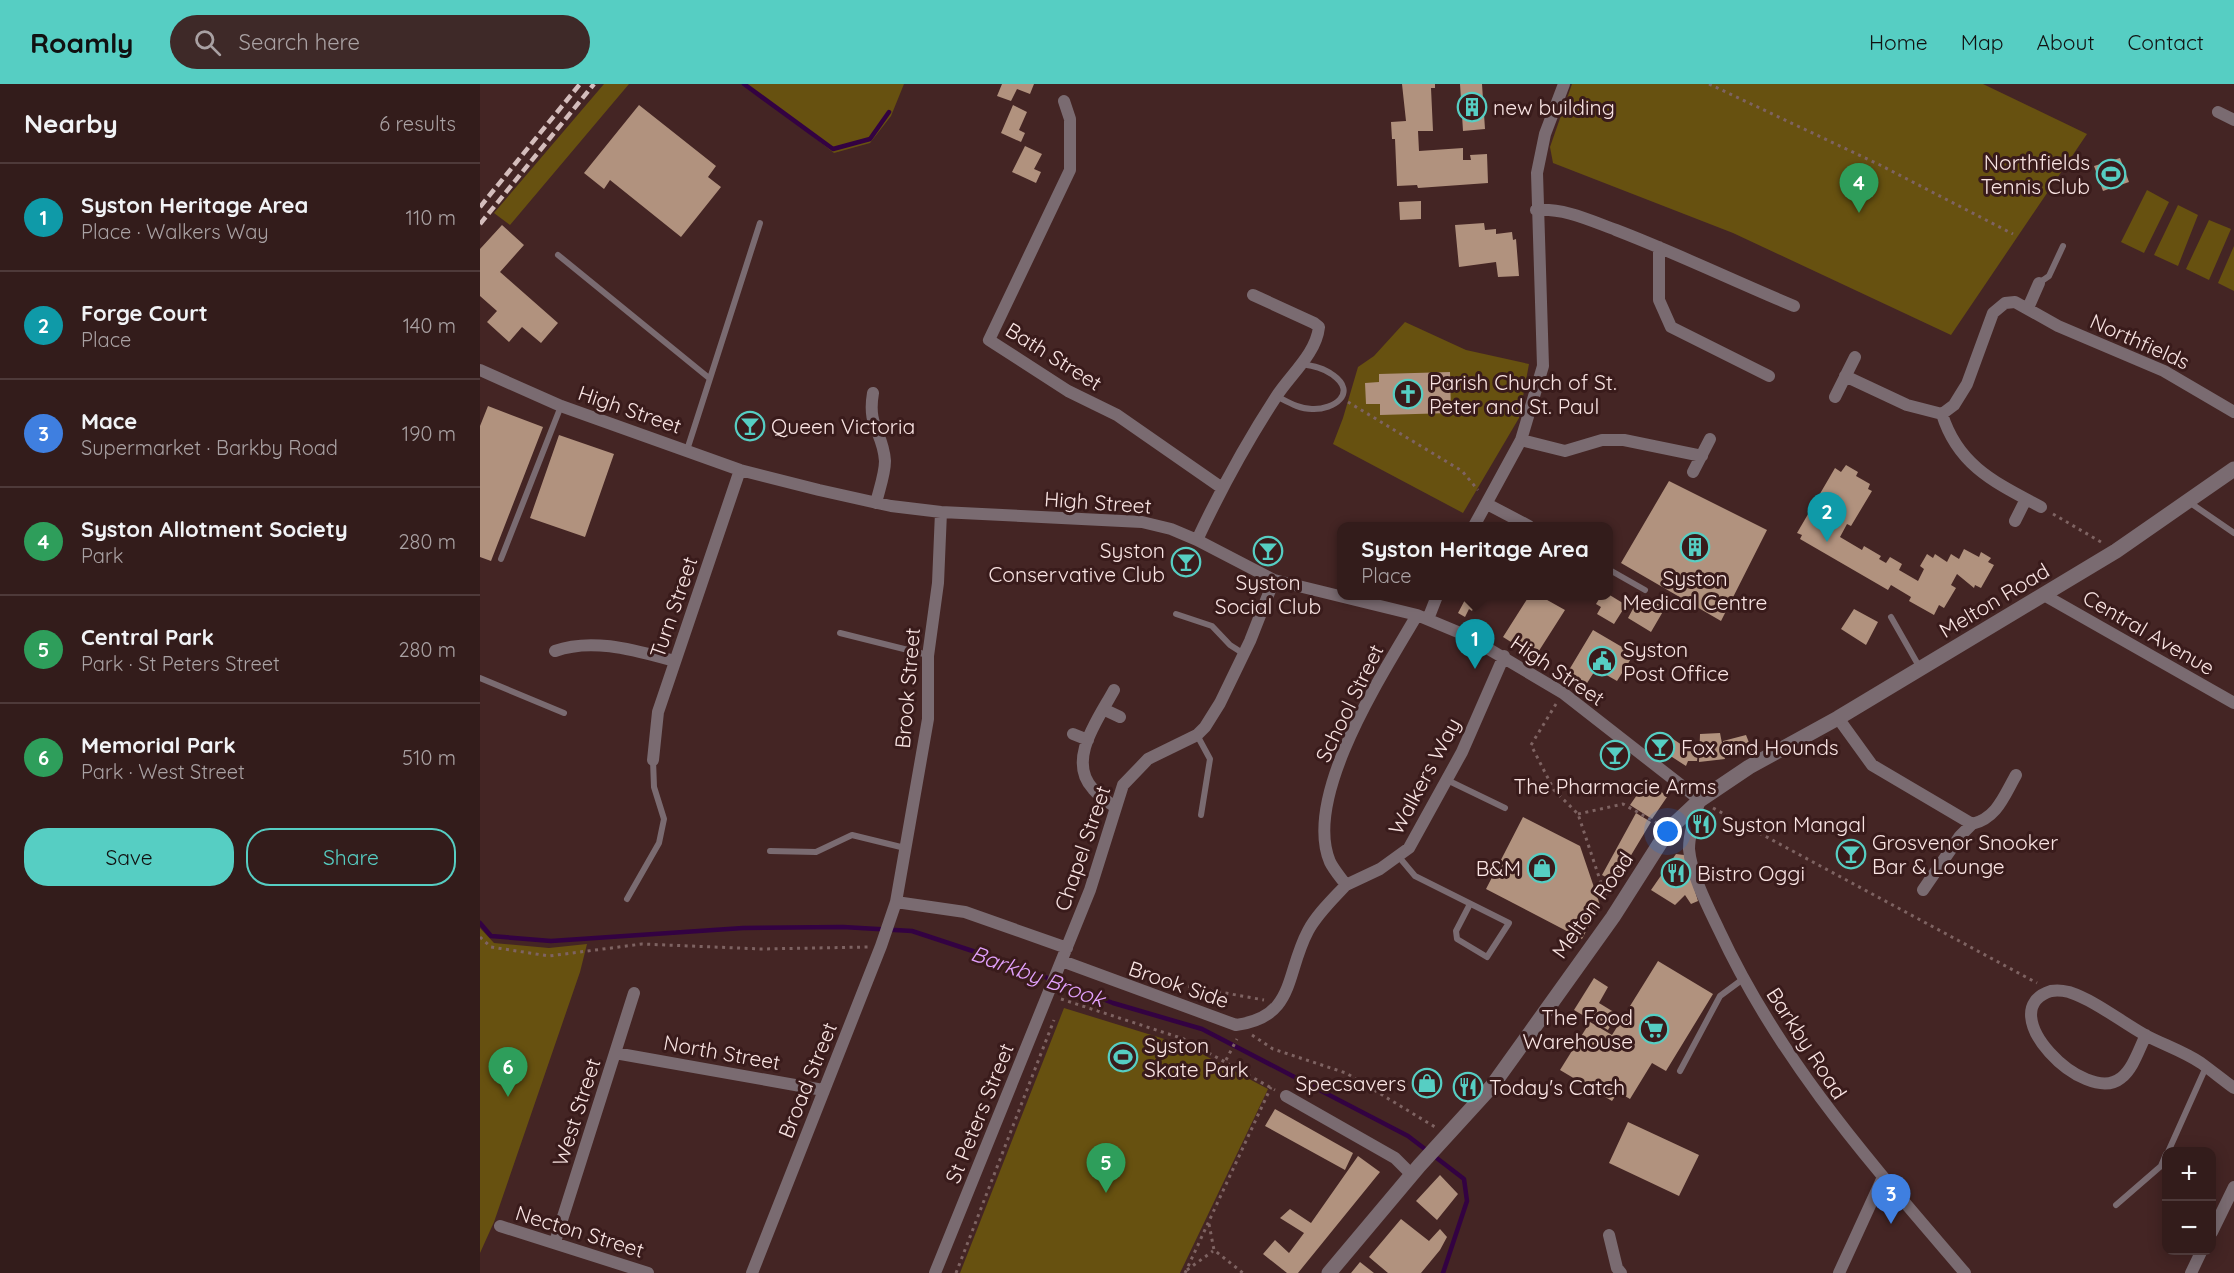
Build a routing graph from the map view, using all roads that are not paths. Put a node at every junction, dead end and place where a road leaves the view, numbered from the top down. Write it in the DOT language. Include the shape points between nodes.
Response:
graph roads {
  1 [pos="1564,84"];
  2 [pos="1064,101"];
  3 [pos="2218,112"];
  4 [pos="2234,120"];
  5 [pos="1536,210"];
  6 [pos="760,223"];
  7 [pos="2063,246"];
  8 [pos="1659,247"];
  9 [pos="558,255"];
  10 [pos="2039,284"];
  11 [pos="1252,295"];
  12 [pos="1794,306"];
  13 [pos="2028,308"];
  14 [pos="1855,357"];
  15 [pos="1302,363"];
  16 [pos="481,372"];
  17 [pos="1769,376"];
  18 [pos="1845,376"];
  19 [pos="709,378"];
  20 [pos="873,393"];
  21 [pos="1276,396"];
  22 [pos="1835,397"];
  23 [pos="561,406"];
  24 [pos="2234,412"];
  25 [pos="1942,414"];
  26 [pos="1710,439"];
  27 [pos="1521,440"];
  28 [pos="687,450"];
  29 [pos="1702,456"];
  30 [pos="2234,469"];
  31 [pos="740,470"];
  32 [pos="1693,472"];
  33 [pos="1222,488"];
  34 [pos="2026,499"];
  35 [pos="876,502"];
  36 [pos="2188,502"];
  37 [pos="1487,504"];
  38 [pos="2041,507"];
  39 [pos="941,512"];
  40 [pos="2015,520"];
  41 [pos="1476,522"];
  42 [pos="1521,522"];
  43 [pos="2234,533"];
  44 [pos="1197,540"];
  45 [pos="501,560"];
  46 [pos="1613,572"];
  47 [pos="1274,580"];
  48 [pos="1645,590"];
  49 [pos="2044,595"];
  50 [pos="1337,596"];
  51 [pos="1354,600"];
  52 [pos="1434,600"];
  53 [pos="1176,614"];
  54 [pos="1422,617"];
  55 [pos="1891,617"];
  56 [pos="840,633"];
  57 [pos="555,651"];
  58 [pos="1244,654"];
  59 [pos="928,656"];
  60 [pos="1504,656"];
  61 [pos="675,660"];
  62 [pos="1921,669"];
  63 [pos="480,678"];
  64 [pos="1114,690"];
  65 [pos="2234,703"];
  66 [pos="1103,709"];
  67 [pos="564,713"];
  68 [pos="1120,717"];
  69 [pos="1838,718"];
  70 [pos="1073,734"];
  71 [pos="1197,735"];
  72 [pos="1088,740"];
  73 [pos="653,760"];
  74 [pos="2016,775"];
  75 [pos="1447,780"];
  76 [pos="1700,800"];
  77 [pos="1115,807"];
  78 [pos="1505,808"];
  79 [pos="1201,815"];
  80 [pos="1972,824"];
  81 [pos="905,848"];
  82 [pos="770,851"];
  83 [pos="1400,857"];
  84 [pos="1346,885"];
  85 [pos="1923,890"];
  86 [pos="627,899"];
  87 [pos="896,902"];
  88 [pos="1470,904"];
  89 [pos="1067,948"];
  90 [pos="1060,965"];
  91 [pos="1743,979"];
  92 [pos="634,993"];
  93 [pos="2146,1035"];
  94 [pos="615,1053"];
  95 [pos="2206,1067"];
  96 [pos="1680,1071"];
  97 [pos="2234,1088"];
  98 [pos="823,1090"];
  99 [pos="1290,1099"];
  100 [pos="2170,1147"];
  101 [pos="2162,1164"];
  102 [pos="1415,1170"];
  103 [pos="1883,1176"];
  104 [pos="2234,1187"];
  105 [pos="2115,1206"];
  106 [pos="2216,1222"];
  107 [pos="500,1226"];
  108 [pos="1609,1235"];
  109 [pos="555,1242"];
  110 [pos="2200,1255"];
  111 [pos="648,1273"];
  112 [pos="752,1273"];
  113 [pos="935,1273"];
  114 [pos="1329,1273"];
  115 [pos="1621,1273"];
  116 [pos="1839,1273"];
  117 [pos="1965,1273"];
  118 [pos="2191,1273"];
  1 -- 5 [label="street" via="1540,153"];
  2 -- 33 [label="street, Bath Street" via="1070,119 1070,170 989,340 1068,390 1117,415"];
  3 -- 4 [label="street"];
  5 -- 8 [label="street" via="1556,209"];
  5 -- 27 [label="street" via="1543,366"];
  6 -- 19 [label="lane"];
  7 -- 10 [label="lane" via="2049,276"];
  8 -- 12 [label="street"];
  8 -- 17 [label="street" via="1659,300 1671,327"];
  9 -- 19 [label="lane"];
  10 -- 13 [label="street"];
  11 -- 15 [label="street" via="1318,327 1318,336"];
  13 -- 24 [label="street, Northfields" via="2058,326 2164,371"];
  13 -- 25 [label="street, Northfields" via="2015,302 2005,303 1993,314 1967,384 1954,405"];
  14 -- 18 [label="street"];
  15 -- 21 [label="street"];
  15 -- 21 [label="lane" via="1326,370 1343,383 1342,399 1335,405 1313,410"];
  16 -- 23 [label="street, High Street"];
  18 -- 22 [label="street"];
  18 -- 25 [label="street" via="1907,405"];
  19 -- 28 [label="lane"];
  20 -- 35 [label="street" via="870,411 885,463"];
  21 -- 33 [label="street"];
  23 -- 28 [label="street, High Street"];
  23 -- 45 [label="lane"];
  25 -- 34 [label="street" via="1957,450 1996,482"];
  26 -- 29 [label="street"];
  27 -- 29 [label="street" via="1565,451 1602,440 1624,440"];
  27 -- 37 [label="street"];
  28 -- 31 [label="street, High Street"];
  29 -- 32 [label="street"];
  30 -- 36 [label="street, Melton Road"];
  31 -- 35 [label="street, High Street"];
  31 -- 61 [label="street, Turn Street"];
  33 -- 44 [label="street"];
  34 -- 38 [label="street"];
  34 -- 40 [label="street"];
  35 -- 39 [label="street, High Street"];
  36 -- 43 [label="lane"];
  36 -- 49 [label="street, Melton Road"];
  37 -- 41 [label="street"];
  37 -- 42 [label="street"];
  39 -- 44 [label="street, High Street" via="1142,522"];
  39 -- 59 [label="street, Brook Street" via="938,583"];
  44 -- 47 [label="street, High Street"];
  46 -- 48 [label="lane"];
  47 -- 50 [label="street, High Street"];
  47 -- 58 [label="street"];
  49 -- 62 [label="street, Melton Road"];
  49 -- 65 [label="street, Central Avenue"];
  51 -- 54 [label="street, High Street"];
  52 -- 54 [label="street, School Street"];
  53 -- 58 [label="lane" via="1212,626"];
  54 -- 60 [label="street, High Street"];
  54 -- 84 [label="street, School Street" via="1378,681 1333,780 1325,815 1326,840 1330,862"];
  55 -- 62 [label="lane"];
  56 -- 59 [label="lane"];
  57 -- 61 [label="street" via="573,644 626,648"];
  58 -- 71 [label="street" via="1220,703"];
  59 -- 81 [label="street, Brook Street" via="928,719"];
  60 -- 75 [label="street, Walkers Way"];
  60 -- 76 [label="street, High Street" via="1563,693"];
  61 -- 73 [label="street, Turn Street" via="657,712"];
  62 -- 69 [label="street, Melton Road"];
  63 -- 67 [label="lane"];
  64 -- 66 [label="street"];
  66 -- 68 [label="street"];
  66 -- 72 [label="street"];
  69 -- 76 [label="street, Melton Road" via="1749,767"];
  69 -- 80 [label="street" via="1872,765"];
  70 -- 72 [label="street"];
  71 -- 77 [label="street, Chapel Street" via="1148,759 1123,785"];
  71 -- 79 [label="lane" via="1210,759"];
  72 -- 77 [label="street" via="1082,756 1083,771 1094,790"];
  73 -- 86 [label="lane" via="654,787 664,819 659,843"];
  74 -- 80 [label="street" via="1994,813 1985,821"];
  75 -- 78 [label="lane"];
  75 -- 83 [label="street, Walkers Way" via="1420,832"];
  76 -- 91 [label="street, Barkby Road" via="1689,849 1704,897"];
  76 -- 102 [label="street, Melton Road" via="1669,830 1613,917 1492,1086"];
  77 -- 89 [label="street, Chapel Street" via="1090,890"];
  80 -- 85 [label="street"];
  81 -- 82 [label="lane" via="852,835 816,852"];
  81 -- 87 [label="street, Brook Street"];
  83 -- 84 [label="street, Walkers Way"];
  83 -- 88 [label="lane" via="1415,876"];
  84 -- 90 [label="street, Brook Side" via="1309,930 1281,1004 1239,1027 1192,1007"];
  87 -- 89 [label="street" via="965,912"];
  87 -- 98 [label="street, Broad Street"];
  88 -- 88 [label="lane" via="1509,923 1487,957 1457,939 1456,931"];
  89 -- 90 [label="street, Chapel Street"];
  90 -- 113 [label="street, St Peters Street"];
  91 -- 96 [label="lane" via="1720,996"];
  91 -- 103 [label="street, Barkby Road" via="1805,1080"];
  92 -- 94 [label="street, West Street"];
  93 -- 93 [label="street" via="2121,1079 2108,1084 2090,1083 2067,1068 2034,1033 2031,1008 2052,991 2067,991"];
  93 -- 95 [label="street"];
  94 -- 98 [label="street, North Street"];
  94 -- 109 [label="street, West Street"];
  95 -- 97 [label="street"];
  95 -- 100 [label="lane"];
  98 -- 112 [label="street, Broad Street"];
  99 -- 102 [label="street"];
  101 -- 105 [label="lane"];
  102 -- 114 [label="street, Melton Road"];
  103 -- 116 [label="street"];
  103 -- 117 [label="street, Barkby Road"];
  104 -- 106 [label="street"];
  107 -- 109 [label="street, Necton Street"];
  108 -- 115 [label="street"];
  109 -- 111 [label="street, Necton Street"];
  110 -- 118 [label="street"];
}
